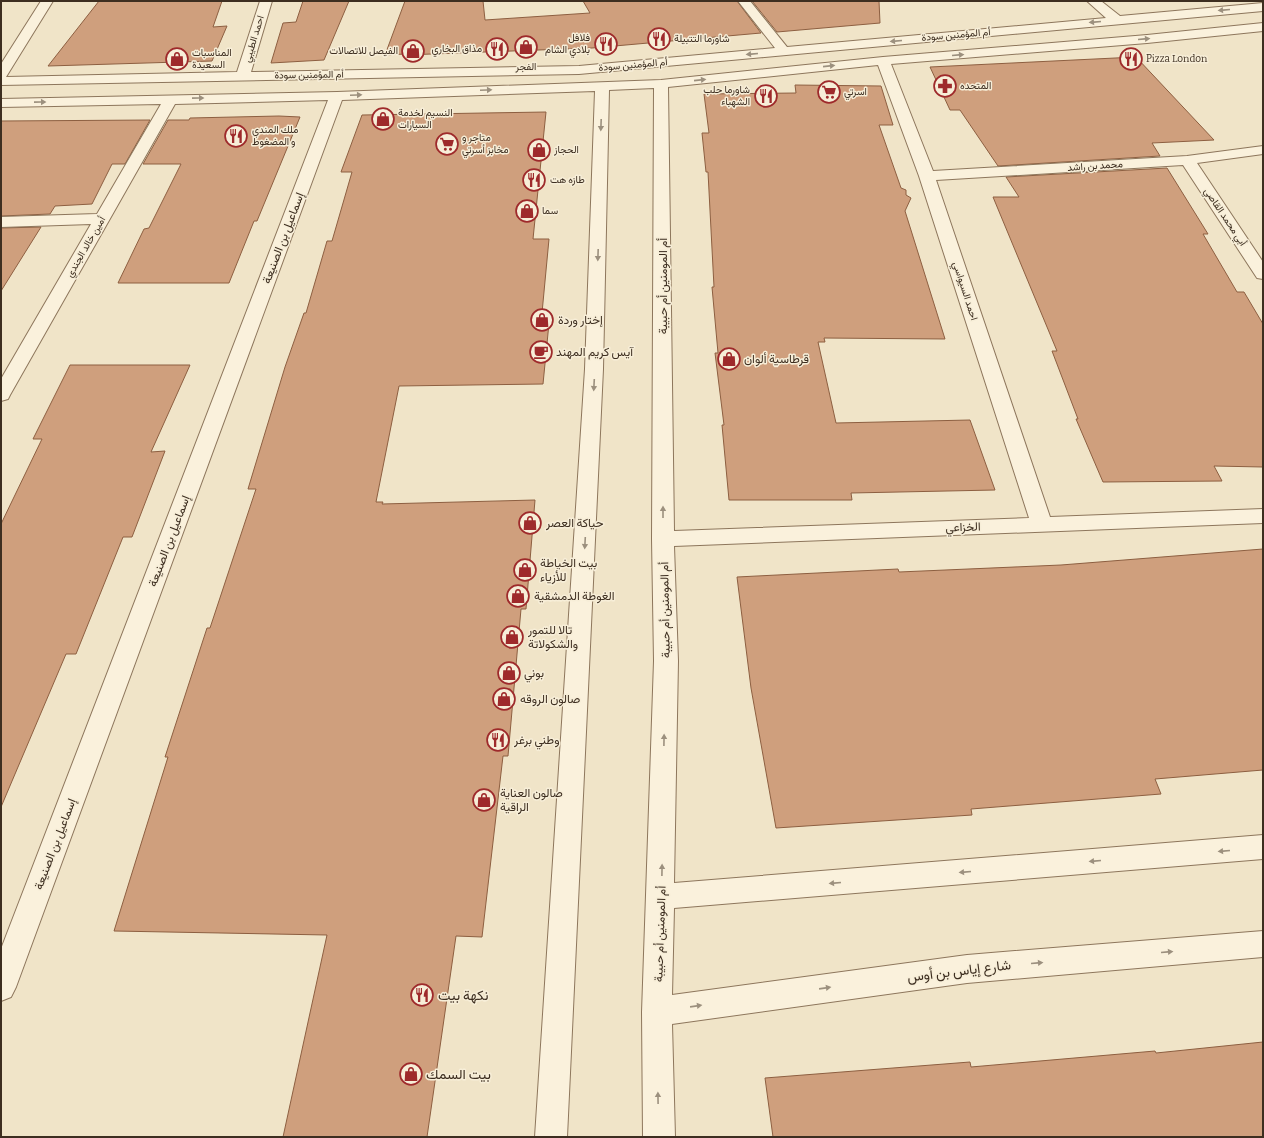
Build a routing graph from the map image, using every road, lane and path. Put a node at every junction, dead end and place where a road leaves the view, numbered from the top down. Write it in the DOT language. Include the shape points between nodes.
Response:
graph roads {
  1 [pos="47,1"];
  2 [pos="266,1"];
  3 [pos="744,1"];
  4 [pos="1093,1"];
  5 [pos="1263,7"];
  6 [pos="1117,20"];
  7 [pos="1263,27"];
  8 [pos="784,51"];
  9 [pos="883,61"];
  10 [pos="1,74"];
  11 [pos="243,76"];
  12 [pos="1,81"];
  13 [pos="661,84"];
  14 [pos="602,86"];
  15 [pos="337,96"];
  16 [pos="171,99"];
  17 [pos="1,103"];
  18 [pos="1263,150"];
  19 [pos="1187,160"];
  20 [pos="926,176"];
  21 [pos="102,219"];
  22 [pos="1,222"];
  23 [pos="1263,274"];
  24 [pos="1,395"];
  25 [pos="1263,516"];
  26 [pos="1042,524"];
  27 [pos="663,540"];
  28 [pos="1263,848"];
  29 [pos="661,897"];
  30 [pos="1263,944"];
  31 [pos="1,987"];
  32 [pos="657,1012"];
  33 [pos="551,1137"];
  34 [pos="659,1137"];
  1 -- 10 [label="street"];
  2 -- 11 [label="street, احمد الطيبي"];
  3 -- 8 [label="street"];
  4 -- 6 [label="street"];
  5 -- 6 [label="street, أم المؤمنين سودة, one-way"];
  6 -- 8 [label="street, أم المؤمنين سودة, one-way"];
  9 -- 7 [label="street, أم المؤمنين سودة, one-way"];
  8 -- 11 [label="street, أم المؤمنين سودة, one-way" via="579,70"];
  13 -- 9 [label="street, أم المؤمنين سودة, one-way"];
  9 -- 20 [label="street, احمد السيواسي"];
  11 -- 12 [label="street, أم المؤمنين سودة"];
  13 -- 14 [label="street, أم المؤمنين سودة"];
  27 -- 13 [label="street, أم المومنين أم حبيبة, one-way"];
  15 -- 14 [label="street, أم المؤمنين سودة, one-way"];
  14 -- 33 [label="street, one-way" via="594,369"];
  16 -- 15 [label="street, أم المؤمنين سودة, one-way"];
  15 -- 31 [label="street, إسماعيل بن الصنيعة"];
  17 -- 16 [label="street, أم المؤمنين سودة, one-way"];
  16 -- 21 [label="street, أمين خالد الجندي"];
  18 -- 19 [label="street, محمد بن راشد"];
  19 -- 20 [label="street, محمد بن راشد"];
  19 -- 23 [label="street, أبي محمد القاصي"];
  20 -- 26 [label="street, احمد السيواسي"];
  21 -- 22 [label="street"];
  21 -- 24 [label="street, أمين خالد الجندي"];
  25 -- 26 [label="street, الخزاعي"];
  26 -- 27 [label="street, الخزاعي"];
  29 -- 27 [label="street, أم المومنين أم حبيبة, one-way" via="666,661"];
  28 -- 29 [label="street, one-way"];
  29 -- 32 [label="street, أم المومنين أم حبيبة"];
  32 -- 30 [label="street, شارع إياس بن أوس, one-way" via="967,969"];
  34 -- 32 [label="street, أم المومنين أم حبيبة, one-way"];
}
